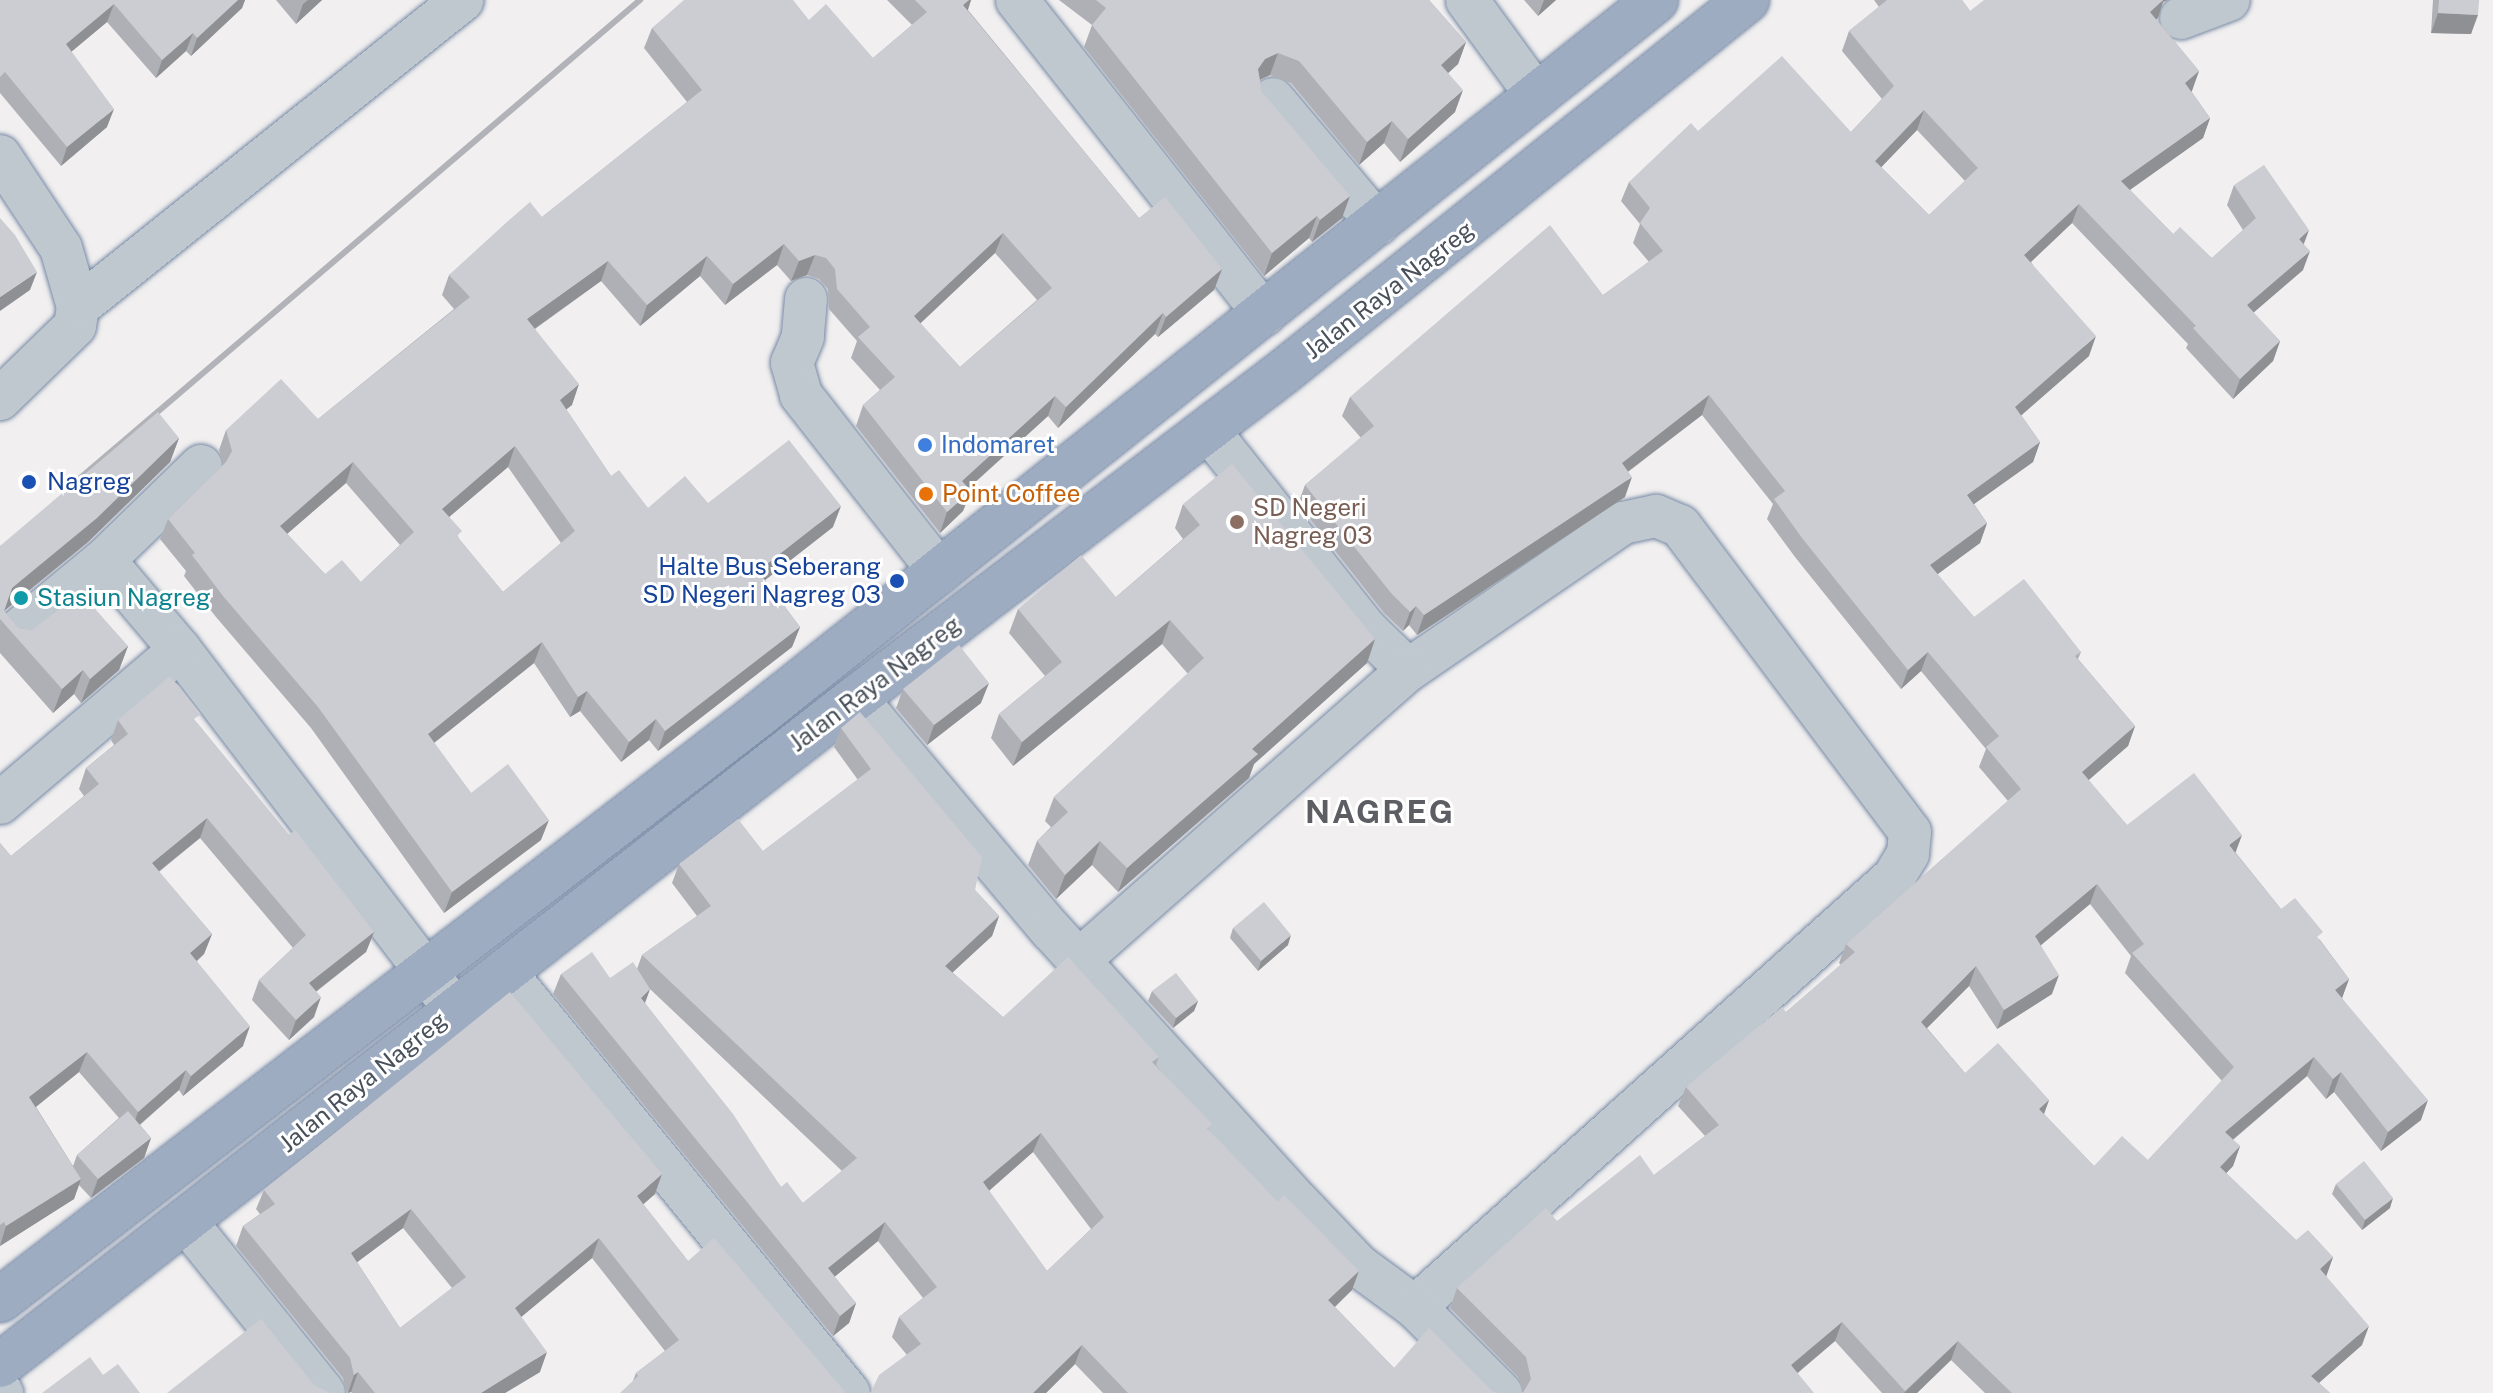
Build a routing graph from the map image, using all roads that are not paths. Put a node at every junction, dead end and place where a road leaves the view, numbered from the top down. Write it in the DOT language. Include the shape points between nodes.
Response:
graph roads {
  1 [pos="463,0"];
  2 [pos="1017,0"];
  3 [pos="1467,0"];
  4 [pos="1656,0"];
  5 [pos="1747,0"];
  6 [pos="2229,0"];
  7 [pos="2181,18"];
  8 [pos="1537,96"];
  9 [pos="1273,99"];
  10 [pos="0,156"];
  11 [pos="1378,224"];
  12 [pos="806,299"];
  13 [pos="78,307"];
  14 [pos="1264,314"];
  15 [pos="0,399"];
  16 [pos="1208,430"];
  17 [pos="201,466"];
  18 [pos="104,560"];
  19 [pos="940,572"];
  20 [pos="19,630"];
  21 [pos="180,650"];
  22 [pos="1408,670"];
  23 [pos="856,698"];
  24 [pos="0,803"];
  25 [pos="1079,960"];
  26 [pos="504,971"];
  27 [pos="427,972"];
  28 [pos="454,1009"];
  29 [pos="187,1223"];
  30 [pos="0,1300"];
  31 [pos="1415,1307"];
  32 [pos="0,1365"];
  33 [pos="324,1393"];
  34 [pos="849,1393"];
  35 [pos="1501,1393"];
  1 -- 13 [label="street"];
  2 -- 14 [label="street"];
  3 -- 8 [label="street"];
  4 -- 8 [label="highway, Jalan Raya Nagreg"];
  5 -- 16 [label="highway, Jalan Raya Nagreg"];
  6 -- 7 [label="street"];
  8 -- 11 [label="highway, Jalan Raya Nagreg"];
  9 -- 11 [label="street"];
  10 -- 13 [label="street" via="61,248"];
  11 -- 14 [label="highway, Jalan Raya Nagreg"];
  12 -- 19 [label="street" via="803,337 792,363 801,395"];
  13 -- 15 [label="street" via="75,326"];
  14 -- 19 [label="highway, Jalan Raya Nagreg"];
  16 -- 22 [label="street" via="1366,629"];
  16 -- 23 [label="highway, Jalan Raya Nagreg"];
  17 -- 18 [label="street"];
  18 -- 20 [label="street"];
  18 -- 21 [label="street"];
  19 -- 27 [label="highway, Jalan Raya Nagreg"];
  21 -- 24 [label="street"];
  21 -- 27 [label="street"];
  22 -- 25 [label="street"];
  22 -- 31 [label="street" via="1623,523 1656,516 1680,526 1910,832 1908,854 1894,877"];
  23 -- 25 [label="street"];
  23 -- 26 [label="highway, Jalan Raya Nagreg"];
  25 -- 31 [label="street" via="1359,1266"];
  26 -- 28 [label="highway, Jalan Raya Nagreg"];
  26 -- 34 [label="street"];
  27 -- 28 [label="street"];
  27 -- 30 [label="highway, Jalan Raya Nagreg"];
  28 -- 29 [label="highway, Jalan Raya Nagreg"];
  29 -- 32 [label="highway, Jalan Raya Nagreg"];
  29 -- 33 [label="street"];
  31 -- 35 [label="street"];
}
